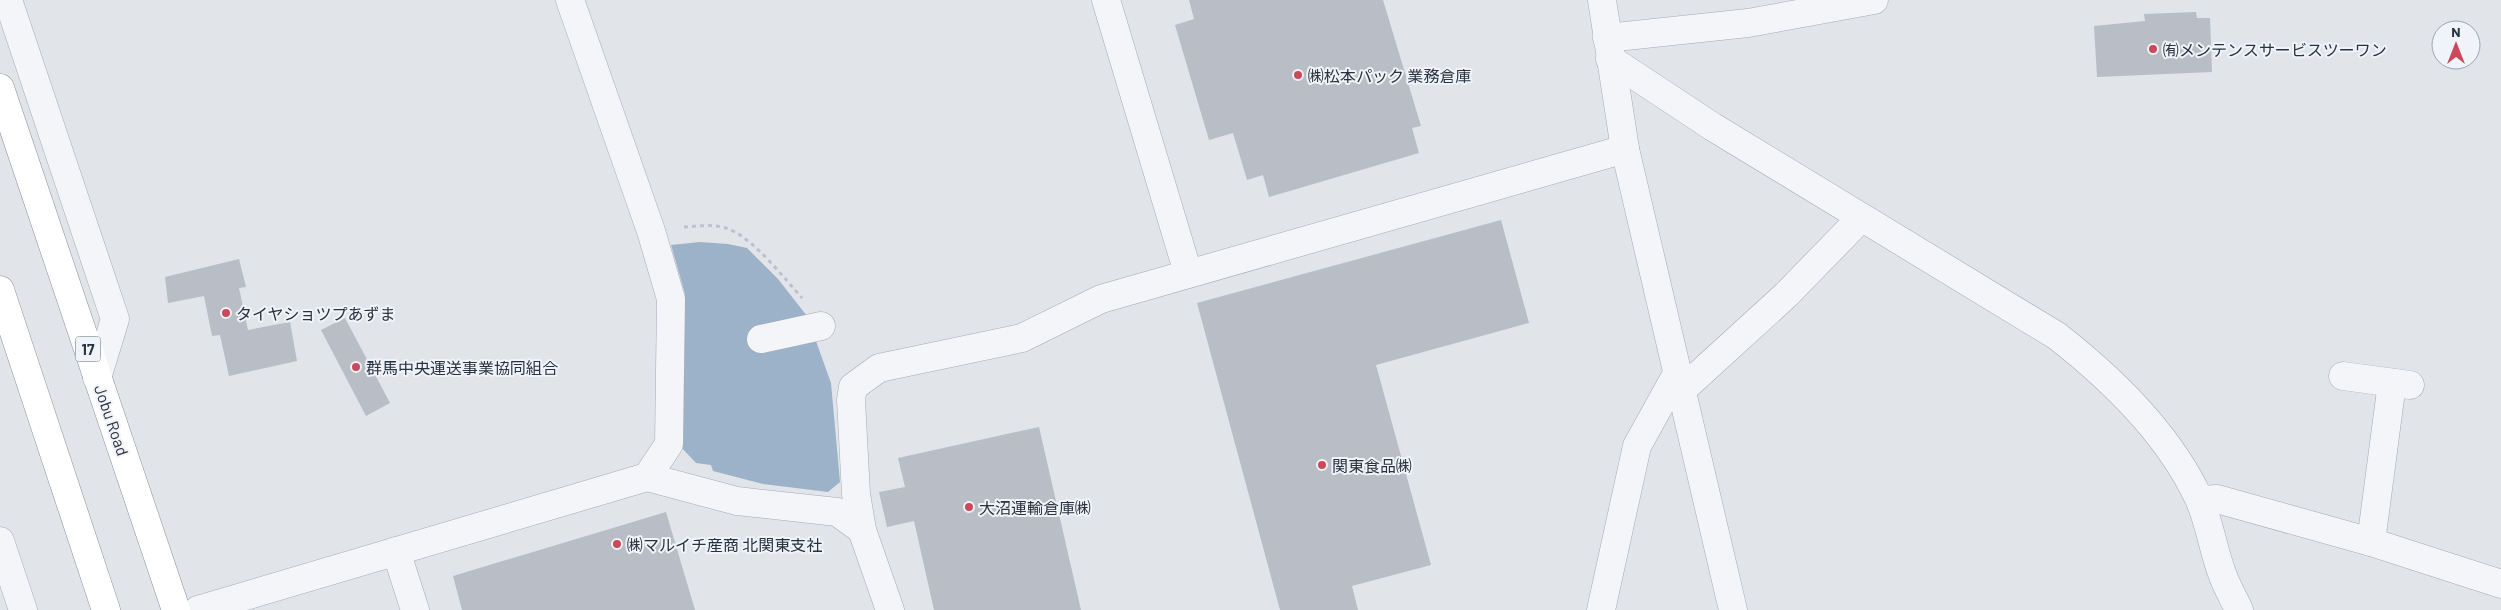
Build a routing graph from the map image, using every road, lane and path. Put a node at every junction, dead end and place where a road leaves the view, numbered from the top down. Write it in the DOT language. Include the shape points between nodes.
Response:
graph roads {
  1 [pos="8,0"];
  2 [pos="570,0"];
  3 [pos="1106,0"];
  4 [pos="1602,0"];
  5 [pos="1874,0"];
  6 [pos="1608,49"];
  7 [pos="0,88"];
  8 [pos="1625,149"];
  9 [pos="1861,218"];
  10 [pos="651,231"];
  11 [pos="1188,273"];
  12 [pos="0,290"];
  13 [pos="821,326"];
  14 [pos="761,339"];
  15 [pos="2342,376"];
  16 [pos="97,378"];
  17 [pos="1681,380"];
  18 [pos="648,477"];
  19 [pos="2200,500"];
  20 [pos="862,530"];
  21 [pos="0,541"];
  22 [pos="2371,542"];
  23 [pos="396,551"];
  24 [pos="2501,584"];
  25 [pos="23,610"];
  26 [pos="106,610"];
  27 [pos="176,610"];
  28 [pos="198,610"];
  29 [pos="415,610"];
  30 [pos="890,610"];
  31 [pos="1600,610"];
  32 [pos="1733,610"];
  33 [pos="2236,610"];
  1 -- 16 [label="street" via="115,319"];
  2 -- 10 [label="street"];
  3 -- 11 [label="street"];
  4 -- 6 [label="street"];
  5 -- 6 [label="street"];
  6 -- 8 [label="street"];
  6 -- 9 [label="street" via="1713,127"];
  7 -- 16 [label="highway, Jobu Road / 17"];
  8 -- 11 [label="street"];
  8 -- 17 [label="street"];
  9 -- 17 [label="street" via="1786,295"];
  9 -- 19 [label="street" via="2049,331 2083,357 2110,380 2157,433"];
  10 -- 13 [label="path" via="709,225 732,230 783,276"];
  10 -- 18 [label="street" via="671,299 671,328 669,444"];
  11 -- 20 [label="street" via="1101,299 1022,338 879,368 853,387 856,494"];
  12 -- 26 [label="highway"];
  13 -- 14 [label="street"];
  15 -- 22 [label="street" via="2401,384"];
  16 -- 27 [label="highway, Jobu Road / 17"];
  17 -- 31 [label="street" via="1637,446"];
  17 -- 32 [label="street"];
  18 -- 20 [label="street" via="737,501 837,512"];
  18 -- 23 [label="street"];
  19 -- 22 [label="street" via="2217,499"];
  19 -- 33 [label="street"];
  20 -- 30 [label="street"];
  21 -- 25 [label="street"];
  22 -- 24 [label="street"];
  23 -- 28 [label="street"];
  23 -- 29 [label="street"];
}
